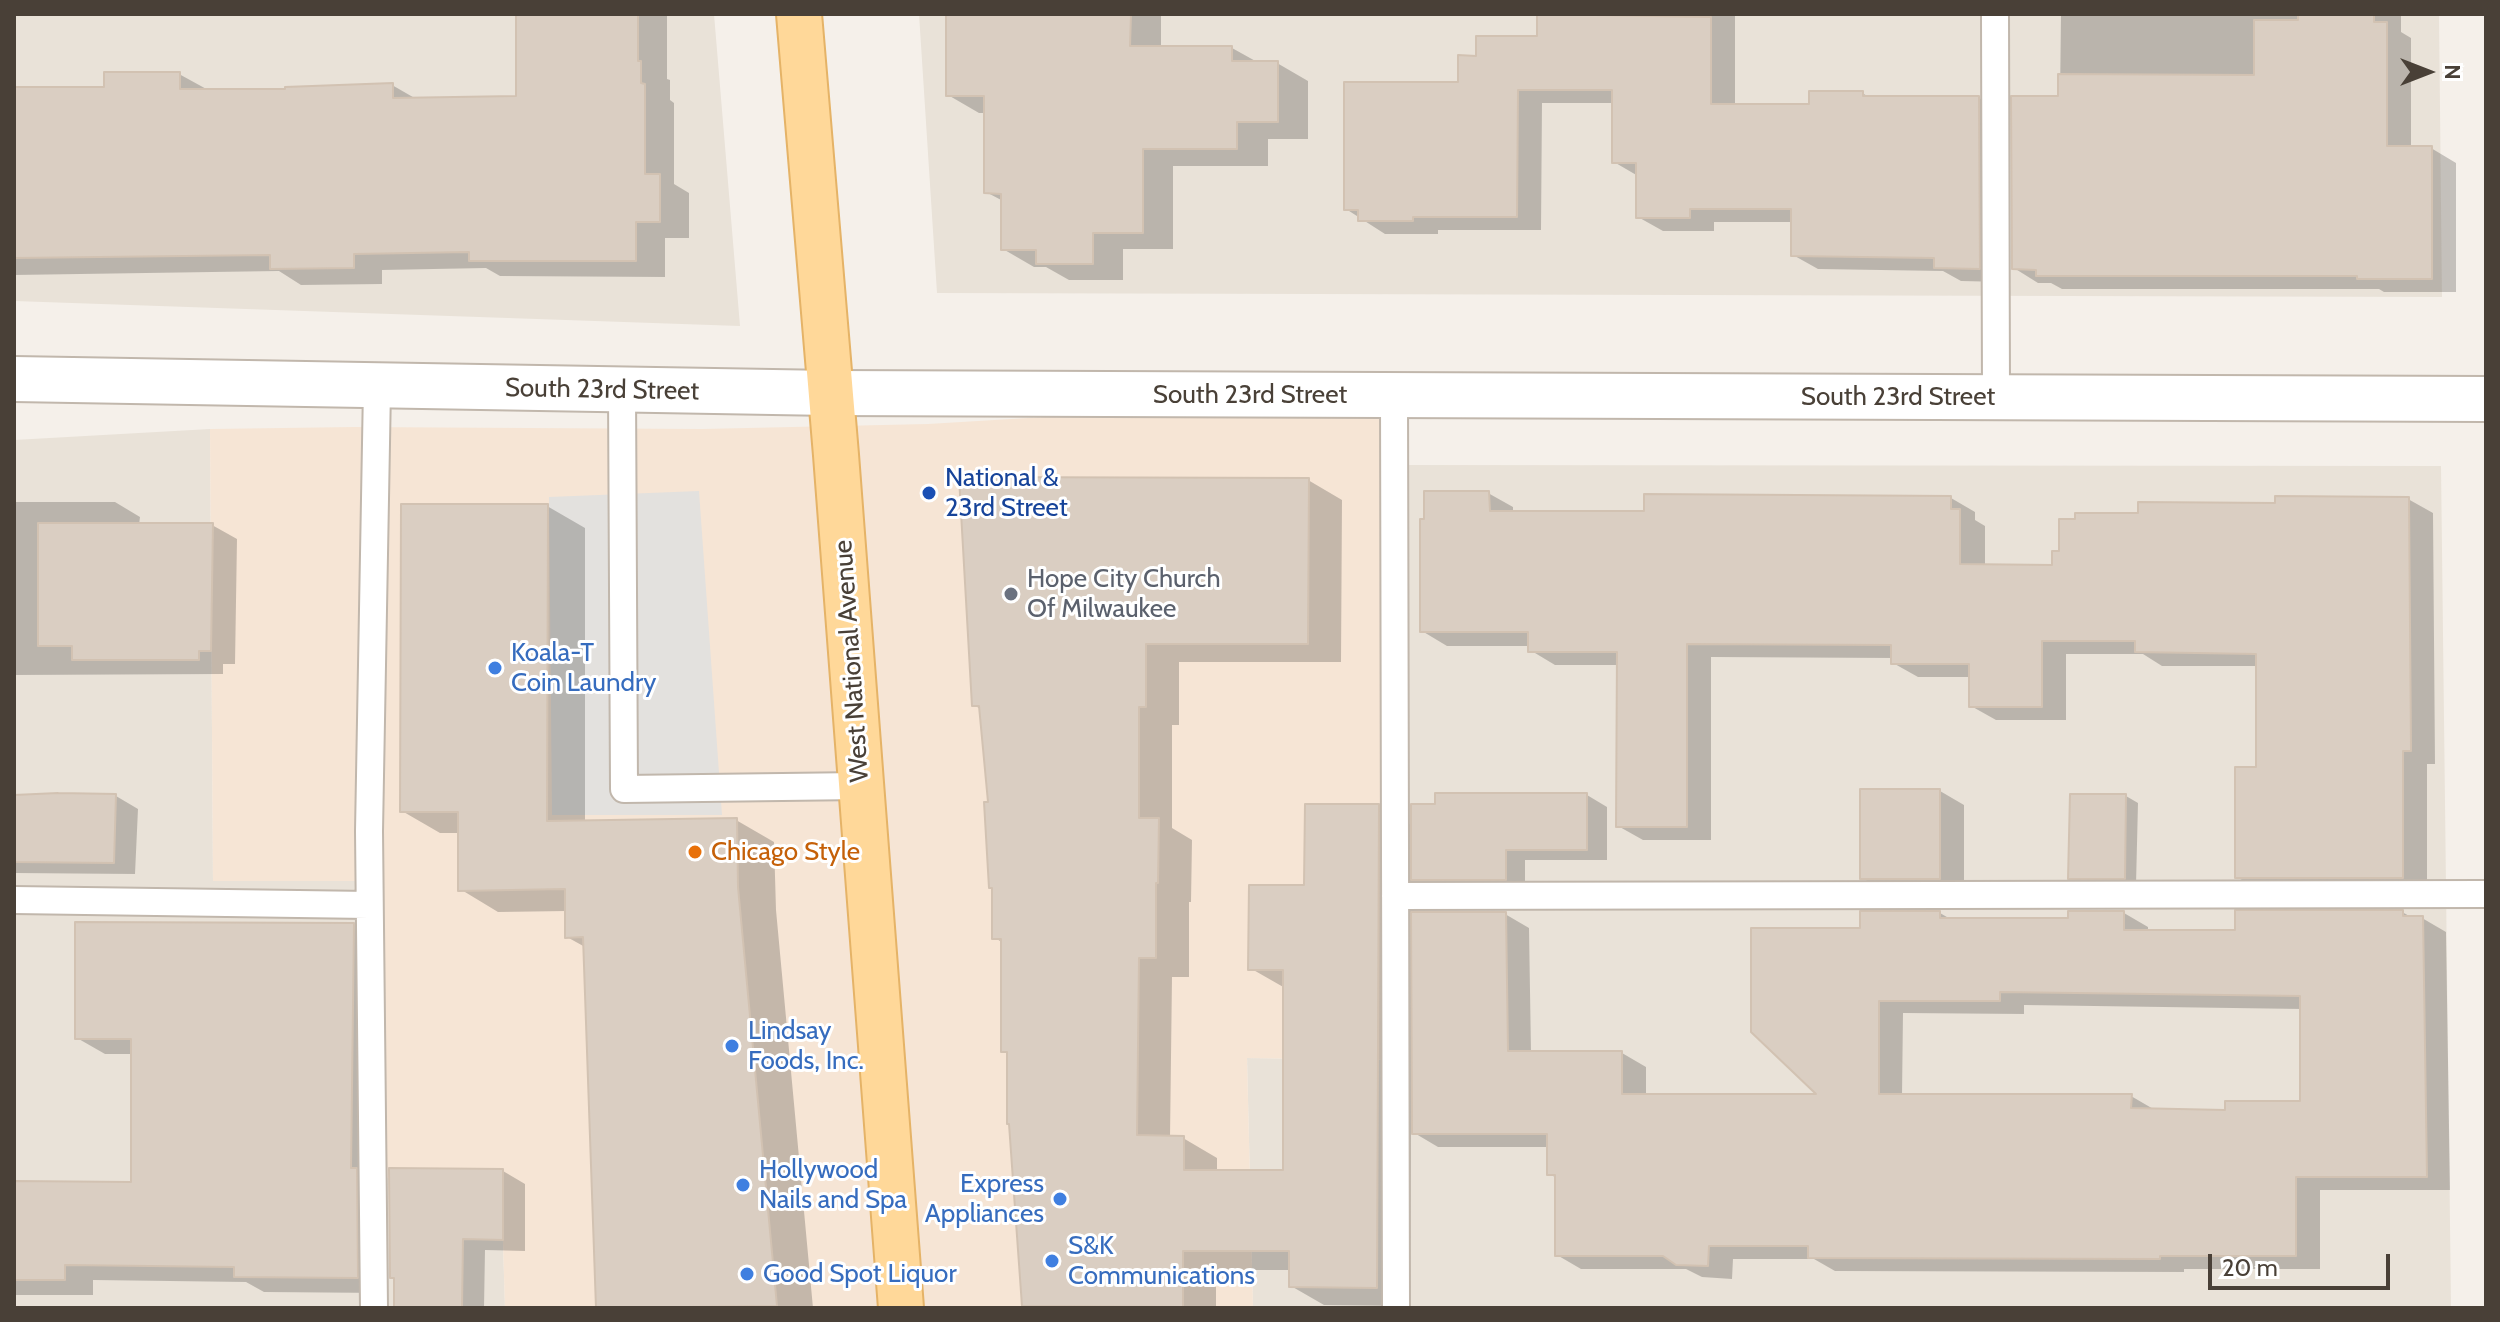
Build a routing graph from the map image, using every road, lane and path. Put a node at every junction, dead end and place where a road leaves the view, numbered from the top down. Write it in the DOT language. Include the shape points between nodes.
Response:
graph roads {
  1 [pos="799,14"];
  2 [pos="1995,14"];
  3 [pos="14,379"];
  4 [pos="377,388"];
  5 [pos="622,390"];
  6 [pos="831,393"];
  7 [pos="1394,396"];
  8 [pos="1996,397"];
  9 [pos="2486,399"];
  10 [pos="861,786"];
  11 [pos="2486,894"];
  12 [pos="1395,896"];
  13 [pos="14,900"];
  14 [pos="369,905"];
  15 [pos="374,1308"];
  16 [pos="901,1308"];
  17 [pos="1396,1308"];
  1 -- 6 [label="main road, West National Avenue"];
  2 -- 8 [label="lane"];
  3 -- 4 [label="street, South 23rd Street"];
  4 -- 5 [label="street, South 23rd Street"];
  4 -- 14 [label="lane"];
  5 -- 6 [label="street, South 23rd Street"];
  5 -- 10 [label="lane" via="624,789"];
  6 -- 7 [label="street, South 23rd Street"];
  6 -- 10 [label="main road, West National Avenue"];
  7 -- 8 [label="street, South 23rd Street"];
  7 -- 12 [label="lane"];
  8 -- 9 [label="street, South 23rd Street"];
  10 -- 16 [label="main road, West National Avenue"];
  11 -- 12 [label="lane"];
  12 -- 17 [label="lane"];
  13 -- 14 [label="lane"];
  14 -- 15 [label="lane"];
}
